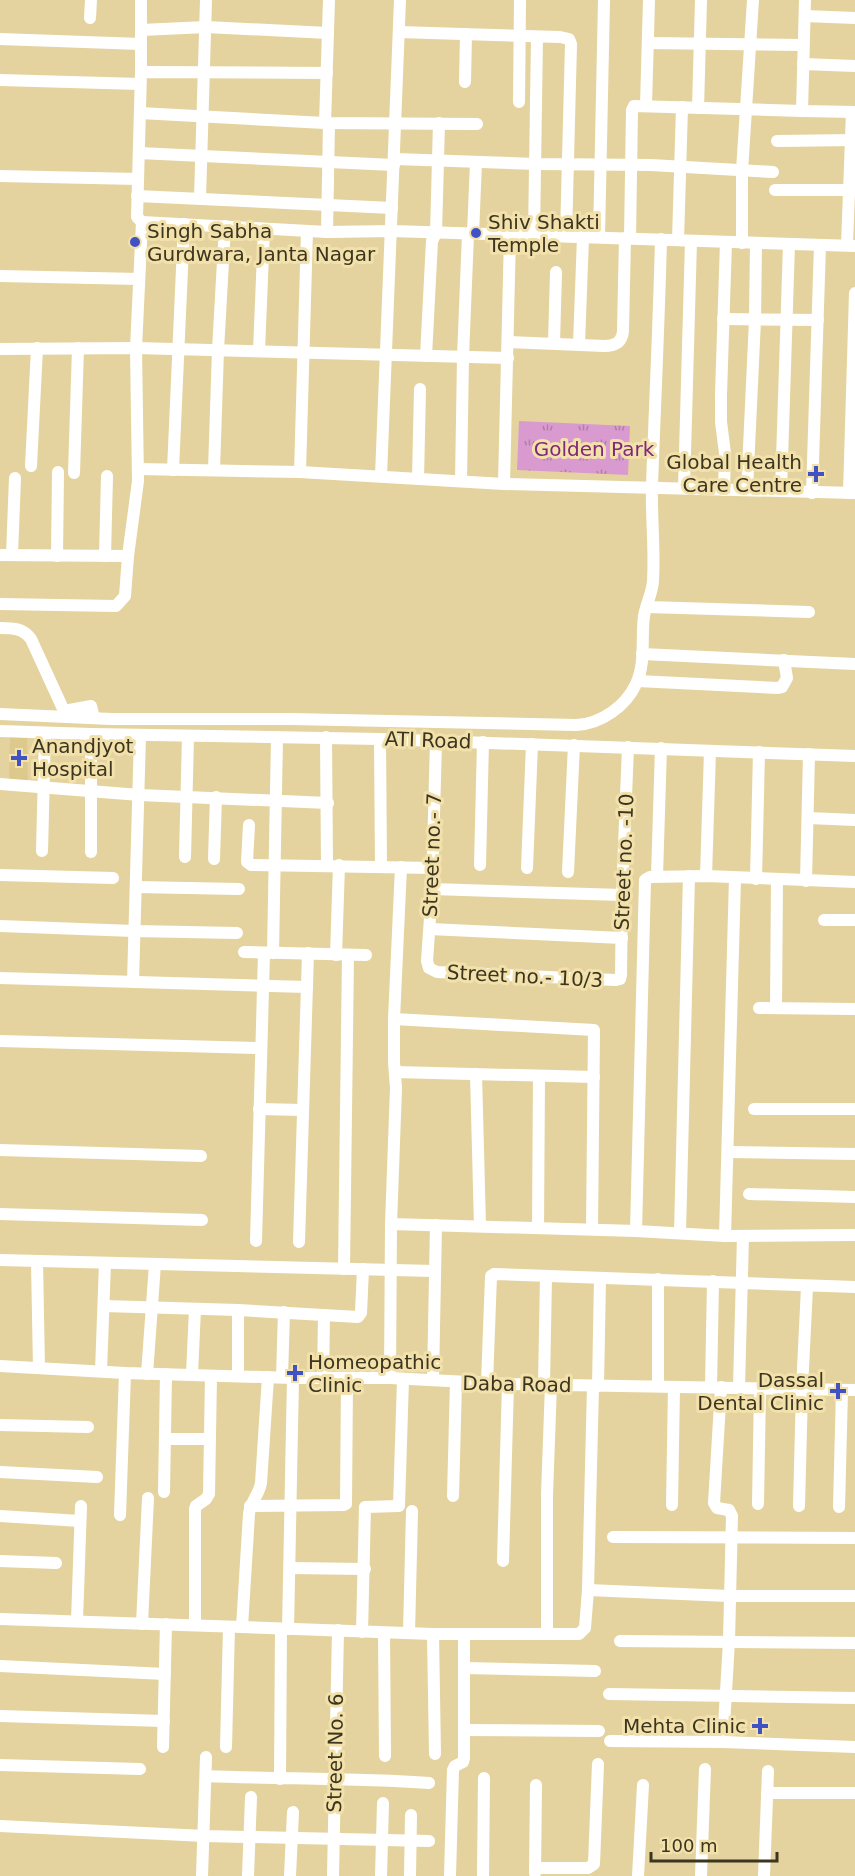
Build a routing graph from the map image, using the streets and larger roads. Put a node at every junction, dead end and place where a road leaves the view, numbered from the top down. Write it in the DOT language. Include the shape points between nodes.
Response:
graph roads {
  1 [pos="91,0"];
  2 [pos="141,0"];
  3 [pos="207,0"];
  4 [pos="329,0"];
  5 [pos="400,0"];
  6 [pos="520,0"];
  7 [pos="604,0"];
  8 [pos="649,0"];
  9 [pos="701,0"];
  10 [pos="753,0"];
  11 [pos="805,0"];
  12 [pos="805,16"];
  13 [pos="90,18"];
  14 [pos="855,18"];
  15 [pos="206,27"];
  16 [pos="141,30"];
  17 [pos="399,32"];
  18 [pos="328,33"];
  19 [pos="466,34"];
  20 [pos="520,36"];
  21 [pos="537,37"];
  22 [pos="0,39"];
  23 [pos="648,43"];
  24 [pos="141,44"];
  25 [pos="700,44"];
  26 [pos="751,45"];
  27 [pos="803,45"];
  28 [pos="802,64"];
  29 [pos="855,66"];
  30 [pos="205,72"];
  31 [pos="327,73"];
  32 [pos="141,78"];
  33 [pos="0,80"];
  34 [pos="465,82"];
  35 [pos="519,102"];
  36 [pos="646,105"];
  37 [pos="682,107"];
  38 [pos="698,108"];
  39 [pos="747,110"];
  40 [pos="802,111"];
  41 [pos="853,112"];
  42 [pos="141,113"];
  43 [pos="204,116"];
  44 [pos="327,123"];
  45 [pos="396,123"];
  46 [pos="439,123"];
  47 [pos="477,124"];
  48 [pos="853,140"];
  49 [pos="777,141"];
  50 [pos="139,153"];
  51 [pos="200,155"];
  52 [pos="439,160"];
  53 [pos="394,162"];
  54 [pos="476,162"];
  55 [pos="328,163"];
  56 [pos="536,164"];
  57 [pos="566,164"];
  58 [pos="601,164"];
  59 [pos="632,165"];
  60 [pos="680,166"];
  61 [pos="742,171"];
  62 [pos="773,172"];
  63 [pos="0,176"];
  64 [pos="138,179"];
  65 [pos="775,190"];
  66 [pos="852,190"];
  67 [pos="137,196"];
  68 [pos="200,198"];
  69 [pos="327,206"];
  70 [pos="392,208"];
  71 [pos="142,222"];
  72 [pos="184,224"];
  73 [pos="225,226"];
  74 [pos="264,229"];
  75 [pos="307,231"];
  76 [pos="392,231"];
  77 [pos="327,232"];
  78 [pos="436,233"];
  79 [pos="470,234"];
  80 [pos="510,235"];
  81 [pos="534,235"];
  82 [pos="566,236"];
  83 [pos="583,237"];
  84 [pos="599,237"];
  85 [pos="627,238"];
  86 [pos="661,239"];
  87 [pos="678,240"];
  88 [pos="692,241"];
  89 [pos="726,242"];
  90 [pos="742,243"];
  91 [pos="756,244"];
  92 [pos="789,244"];
  93 [pos="820,245"];
  94 [pos="851,245"];
  95 [pos="556,272"];
  96 [pos="0,276"];
  97 [pos="139,279"];
  98 [pos="855,293"];
  99 [pos="723,319"];
  100 [pos="755,320"];
  101 [pos="786,320"];
  102 [pos="818,320"];
  103 [pos="508,342"];
  104 [pos="554,343"];
  105 [pos="579,344"];
  106 [pos="37,348"];
  107 [pos="78,348"];
  108 [pos="136,348"];
  109 [pos="0,349"];
  110 [pos="177,349"];
  111 [pos="218,350"];
  112 [pos="259,351"];
  113 [pos="303,352"];
  114 [pos="386,354"];
  115 [pos="426,356"];
  116 [pos="463,357"];
  117 [pos="508,358"];
  118 [pos="420,389"];
  119 [pos="31,466"];
  120 [pos="138,469"];
  121 [pos="173,470"];
  122 [pos="214,470"];
  123 [pos="58,472"];
  124 [pos="300,472"];
  125 [pos="74,473"];
  126 [pos="107,476"];
  127 [pos="381,476"];
  128 [pos="15,478"];
  129 [pos="418,479"];
  130 [pos="461,481"];
  131 [pos="504,484"];
  132 [pos="652,488"];
  133 [pos="684,488"];
  134 [pos="724,490"];
  135 [pos="747,490"];
  136 [pos="781,491"];
  137 [pos="812,493"];
  138 [pos="852,493"];
  139 [pos="6,555"];
  140 [pos="57,556"];
  141 [pos="105,556"];
  142 [pos="128,556"];
  143 [pos="0,604"];
  144 [pos="647,607"];
  145 [pos="809,612"];
  146 [pos="0,628"];
  147 [pos="642,654"];
  148 [pos="784,660"];
  149 [pos="855,664"];
  150 [pos="638,681"];
  151 [pos="0,714"];
  152 [pos="94,718"];
  153 [pos="0,731"];
  154 [pos="45,733"];
  155 [pos="91,734"];
  156 [pos="140,735"];
  157 [pos="188,735"];
  158 [pos="277,737"];
  159 [pos="326,737"];
  160 [pos="381,739"];
  161 [pos="436,741"];
  162 [pos="483,742"];
  163 [pos="532,744"];
  164 [pos="574,745"];
  165 [pos="628,747"];
  166 [pos="662,748"];
  167 [pos="710,750"];
  168 [pos="759,752"];
  169 [pos="809,754"];
  170 [pos="855,756"];
  171 [pos="0,784"];
  172 [pos="44,789"];
  173 [pos="91,790"];
  174 [pos="140,795"];
  175 [pos="186,796"];
  176 [pos="216,797"];
  177 [pos="275,799"];
  178 [pos="328,802"];
  179 [pos="808,818"];
  180 [pos="855,820"];
  181 [pos="249,825"];
  182 [pos="42,851"];
  183 [pos="91,852"];
  184 [pos="185,857"];
  185 [pos="214,859"];
  186 [pos="276,865"];
  187 [pos="333,865"];
  188 [pos="480,865"];
  189 [pos="381,866"];
  190 [pos="401,867"];
  191 [pos="433,868"];
  192 [pos="527,868"];
  193 [pos="568,872"];
  194 [pos="0,875"];
  195 [pos="657,876"];
  196 [pos="689,876"];
  197 [pos="706,876"];
  198 [pos="113,878"];
  199 [pos="735,878"];
  200 [pos="756,879"];
  201 [pos="777,880"];
  202 [pos="806,881"];
  203 [pos="855,882"];
  204 [pos="136,887"];
  205 [pos="239,889"];
  206 [pos="432,889"];
  207 [pos="622,895"];
  208 [pos="824,920"];
  209 [pos="855,920"];
  210 [pos="0,926"];
  211 [pos="430,929"];
  212 [pos="134,931"];
  213 [pos="237,933"];
  214 [pos="622,938"];
  215 [pos="244,952"];
  216 [pos="269,953"];
  217 [pos="308,953"];
  218 [pos="342,955"];
  219 [pos="366,955"];
  220 [pos="429,968"];
  221 [pos="0,978"];
  222 [pos="621,978"];
  223 [pos="133,982"];
  224 [pos="263,986"];
  225 [pos="307,987"];
  226 [pos="759,1008"];
  227 [pos="776,1008"];
  228 [pos="855,1009"];
  229 [pos="394,1019"];
  230 [pos="0,1041"];
  231 [pos="260,1047"];
  232 [pos="395,1072"];
  233 [pos="476,1074"];
  234 [pos="539,1076"];
  235 [pos="594,1077"];
  236 [pos="259,1109"];
  237 [pos="855,1109"];
  238 [pos="303,1110"];
  239 [pos="754,1110"];
  240 [pos="0,1150"];
  241 [pos="728,1152"];
  242 [pos="855,1154"];
  243 [pos="201,1156"];
  244 [pos="749,1194"];
  245 [pos="855,1197"];
  246 [pos="0,1214"];
  247 [pos="202,1220"];
  248 [pos="391,1224"];
  249 [pos="436,1225"];
  250 [pos="480,1226"];
  251 [pos="538,1228"];
  252 [pos="592,1229"];
  253 [pos="636,1231"];
  254 [pos="680,1233"];
  255 [pos="855,1235"];
  256 [pos="725,1236"];
  257 [pos="743,1236"];
  258 [pos="256,1241"];
  259 [pos="299,1242"];
  260 [pos="0,1260"];
  261 [pos="36,1262"];
  262 [pos="105,1263"];
  263 [pos="155,1264"];
  264 [pos="344,1269"];
  265 [pos="363,1269"];
  266 [pos="392,1270"];
  267 [pos="434,1271"];
  268 [pos="546,1276"];
  269 [pos="600,1278"];
  270 [pos="658,1278"];
  271 [pos="713,1281"];
  272 [pos="742,1282"];
  273 [pos="807,1287"];
  274 [pos="855,1287"];
  275 [pos="104,1306"];
  276 [pos="152,1308"];
  277 [pos="195,1310"];
  278 [pos="238,1310"];
  279 [pos="284,1312"];
  280 [pos="324,1316"];
  281 [pos="0,1366"];
  282 [pos="39,1368"];
  283 [pos="101,1371"];
  284 [pos="125,1373"];
  285 [pos="147,1374"];
  286 [pos="166,1374"];
  287 [pos="192,1374"];
  288 [pos="211,1376"];
  289 [pos="238,1376"];
  290 [pos="268,1377"];
  291 [pos="287,1378"];
  292 [pos="390,1378"];
  293 [pos="323,1379"];
  294 [pos="347,1379"];
  295 [pos="403,1379"];
  296 [pos="433,1380"];
  297 [pos="456,1382"];
  298 [pos="487,1383"];
  299 [pos="508,1384"];
  300 [pos="548,1384"];
  301 [pos="595,1386"];
  302 [pos="658,1386"];
  303 [pos="674,1387"];
  304 [pos="716,1387"];
  305 [pos="739,1388"];
  306 [pos="760,1389"];
  307 [pos="802,1389"];
  308 [pos="849,1390"];
  309 [pos="0,1425"];
  310 [pos="88,1426"];
  311 [pos="165,1439"];
  312 [pos="210,1439"];
  313 [pos="0,1472"];
  314 [pos="97,1477"];
  315 [pos="164,1492"];
  316 [pos="453,1496"];
  317 [pos="148,1498"];
  318 [pos="758,1504"];
  319 [pos="672,1505"];
  320 [pos="81,1506"];
  321 [pos="250,1506"];
  322 [pos="291,1506"];
  323 [pos="799,1506"];
  324 [pos="839,1507"];
  325 [pos="412,1511"];
  326 [pos="120,1515"];
  327 [pos="0,1516"];
  328 [pos="80,1521"];
  329 [pos="613,1537"];
  330 [pos="730,1538"];
  331 [pos="855,1538"];
  332 [pos="0,1561"];
  333 [pos="503,1561"];
  334 [pos="56,1563"];
  335 [pos="291,1568"];
  336 [pos="365,1569"];
  337 [pos="588,1590"];
  338 [pos="729,1596"];
  339 [pos="855,1596"];
  340 [pos="0,1619"];
  341 [pos="77,1621"];
  342 [pos="142,1624"];
  343 [pos="166,1624"];
  344 [pos="195,1625"];
  345 [pos="236,1627"];
  346 [pos="285,1629"];
  347 [pos="338,1630"];
  348 [pos="362,1632"];
  349 [pos="384,1633"];
  350 [pos="409,1633"];
  351 [pos="547,1633"];
  352 [pos="433,1634"];
  353 [pos="464,1634"];
  354 [pos="620,1641"];
  355 [pos="729,1641"];
  356 [pos="855,1643"];
  357 [pos="0,1666"];
  358 [pos="465,1668"];
  359 [pos="595,1671"];
  360 [pos="165,1674"];
  361 [pos="609,1694"];
  362 [pos="726,1695"];
  363 [pos="855,1698"];
  364 [pos="0,1716"];
  365 [pos="164,1721"];
  366 [pos="464,1730"];
  367 [pos="599,1731"];
  368 [pos="610,1741"];
  369 [pos="723,1742"];
  370 [pos="163,1747"];
  371 [pos="226,1747"];
  372 [pos="855,1747"];
  373 [pos="435,1754"];
  374 [pos="386,1756"];
  375 [pos="206,1757"];
  376 [pos="598,1764"];
  377 [pos="0,1765"];
  378 [pos="140,1769"];
  379 [pos="705,1769"];
  380 [pos="768,1771"];
  381 [pos="206,1776"];
  382 [pos="484,1778"];
  383 [pos="280,1779"];
  384 [pos="335,1780"];
  385 [pos="429,1783"];
  386 [pos="536,1785"];
  387 [pos="643,1785"];
  388 [pos="767,1794"];
  389 [pos="855,1794"];
  390 [pos="251,1797"];
  391 [pos="382,1803"];
  392 [pos="293,1812"];
  393 [pos="411,1815"];
  394 [pos="0,1826"];
  395 [pos="205,1836"];
  396 [pos="249,1837"];
  397 [pos="291,1837"];
  398 [pos="334,1840"];
  399 [pos="382,1841"];
  400 [pos="410,1841"];
  401 [pos="429,1841"];
  402 [pos="535,1872"];
  403 [pos="202,1876"];
  404 [pos="248,1876"];
  405 [pos="290,1876"];
  406 [pos="333,1876"];
  407 [pos="381,1876"];
  408 [pos="410,1876"];
  409 [pos="450,1876"];
  410 [pos="483,1876"];
  411 [pos="638,1876"];
  412 [pos="700,1876"];
  413 [pos="764,1876"];
  1 -- 13 [label="street"];
  2 -- 16 [label="street"];
  3 -- 15 [label="street"];
  4 -- 18 [label="street"];
  5 -- 17 [label="street"];
  6 -- 20 [label="street"];
  7 -- 58 [label="street"];
  8 -- 23 [label="street"];
  9 -- 25 [label="street"];
  10 -- 26 [label="street"];
  11 -- 12 [label="street"];
  12 -- 14 [label="street"];
  12 -- 27 [label="street"];
  15 -- 16 [label="street"];
  15 -- 18 [label="street"];
  15 -- 30 [label="street"];
  16 -- 24 [label="street"];
  17 -- 19 [label="street"];
  17 -- 45 [label="street"];
  18 -- 31 [label="street"];
  19 -- 20 [label="street"];
  19 -- 34 [label="street"];
  20 -- 21 [label="street"];
  20 -- 35 [label="street"];
  21 -- 56 [label="street"];
  21 -- 57 [label="street" via="567,37 571,41"];
  22 -- 24 [label="street"];
  23 -- 25 [label="street"];
  23 -- 36 [label="street"];
  24 -- 32 [label="street"];
  25 -- 26 [label="street"];
  25 -- 38 [label="street"];
  26 -- 27 [label="street"];
  26 -- 39 [label="street"];
  27 -- 28 [label="street"];
  28 -- 29 [label="street"];
  28 -- 40 [label="street"];
  30 -- 31 [label="street"];
  30 -- 32 [label="street"];
  30 -- 43 [label="street"];
  31 -- 44 [label="street"];
  32 -- 33 [label="street"];
  32 -- 42 [label="street"];
  36 -- 37 [label="street"];
  36 -- 59 [label="street" via="634,106 632,110"];
  37 -- 38 [label="street"];
  37 -- 60 [label="street"];
  38 -- 39 [label="street"];
  39 -- 40 [label="street"];
  39 -- 61 [label="street"];
  40 -- 41 [label="street"];
  41 -- 48 [label="street"];
  42 -- 43 [label="street"];
  42 -- 50 [label="street"];
  43 -- 44 [label="street"];
  43 -- 51 [label="street"];
  44 -- 45 [label="street"];
  44 -- 55 [label="street"];
  45 -- 46 [label="street"];
  45 -- 53 [label="street"];
  46 -- 47 [label="street"];
  46 -- 52 [label="street"];
  48 -- 49 [label="street"];
  48 -- 66 [label="street"];
  50 -- 51 [label="street"];
  50 -- 64 [label="street"];
  51 -- 55 [label="street"];
  51 -- 68 [label="street"];
  52 -- 53 [label="street"];
  52 -- 54 [label="street"];
  52 -- 78 [label="street"];
  53 -- 55 [label="street"];
  53 -- 70 [label="street"];
  54 -- 56 [label="street"];
  54 -- 79 [label="street"];
  55 -- 69 [label="street"];
  56 -- 57 [label="street"];
  56 -- 81 [label="street"];
  57 -- 58 [label="street"];
  57 -- 82 [label="street"];
  58 -- 59 [label="street"];
  58 -- 84 [label="street"];
  59 -- 60 [label="street"];
  59 -- 85 [label="street"];
  60 -- 61 [label="street"];
  60 -- 87 [label="street"];
  61 -- 62 [label="street"];
  61 -- 90 [label="street"];
  63 -- 64 [label="street"];
  64 -- 67 [label="street"];
  65 -- 66 [label="street"];
  66 -- 94 [label="street"];
  67 -- 68 [label="street"];
  67 -- 71 [label="street" via="137,218"];
  68 -- 69 [label="street"];
  69 -- 70 [label="street"];
  69 -- 77 [label="street"];
  70 -- 76 [label="street"];
  71 -- 72 [label="street"];
  71 -- 97 [label="street"];
  72 -- 73 [label="street"];
  72 -- 110 [label="street"];
  73 -- 74 [label="street"];
  73 -- 111 [label="street"];
  74 -- 75 [label="street"];
  74 -- 112 [label="street"];
  75 -- 77 [label="street"];
  75 -- 113 [label="street"];
  76 -- 77 [label="street"];
  76 -- 78 [label="street"];
  76 -- 114 [label="street"];
  78 -- 79 [label="street"];
  78 -- 115 [label="street" via="432,241"];
  79 -- 80 [label="street"];
  79 -- 116 [label="street"];
  80 -- 81 [label="street"];
  80 -- 103 [label="street"];
  81 -- 82 [label="street"];
  82 -- 83 [label="street"];
  83 -- 84 [label="street"];
  83 -- 105 [label="street"];
  84 -- 85 [label="street"];
  85 -- 86 [label="street"];
  85 -- 105 [label="street" via="622,339 613,346"];
  86 -- 87 [label="street"];
  86 -- 132 [label="street"];
  87 -- 88 [label="street"];
  88 -- 89 [label="street"];
  88 -- 133 [label="street"];
  89 -- 90 [label="street"];
  89 -- 99 [label="street"];
  90 -- 91 [label="street"];
  91 -- 92 [label="street"];
  91 -- 100 [label="street"];
  92 -- 93 [label="street"];
  92 -- 101 [label="street"];
  93 -- 94 [label="street"];
  93 -- 102 [label="street"];
  95 -- 104 [label="street"];
  96 -- 97 [label="street"];
  97 -- 108 [label="street"];
  98 -- 138 [label="street"];
  99 -- 100 [label="street"];
  99 -- 134 [label="street"];
  100 -- 101 [label="street"];
  100 -- 135 [label="street"];
  101 -- 102 [label="street"];
  101 -- 136 [label="street"];
  102 -- 137 [label="street"];
  103 -- 104 [label="street"];
  103 -- 117 [label="street"];
  104 -- 105 [label="street"];
  106 -- 107 [label="street"];
  106 -- 109 [label="street"];
  106 -- 119 [label="street"];
  107 -- 108 [label="street"];
  107 -- 125 [label="street"];
  108 -- 110 [label="street"];
  108 -- 120 [label="street"];
  110 -- 111 [label="street"];
  110 -- 121 [label="street"];
  111 -- 112 [label="street"];
  111 -- 122 [label="street"];
  112 -- 113 [label="street"];
  113 -- 114 [label="street"];
  113 -- 124 [label="street"];
  114 -- 115 [label="street"];
  114 -- 127 [label="street"];
  115 -- 116 [label="street"];
  116 -- 117 [label="street"];
  116 -- 130 [label="street"];
  117 -- 131 [label="street"];
  118 -- 129 [label="street"];
  120 -- 121 [label="street"];
  120 -- 142 [label="street"];
  121 -- 122 [label="street"];
  122 -- 124 [label="street"];
  123 -- 140 [label="street"];
  124 -- 127 [label="street"];
  126 -- 141 [label="street"];
  127 -- 129 [label="street"];
  128 -- 139 [label="street"];
  129 -- 130 [label="street"];
  130 -- 131 [label="street"];
  131 -- 132 [label="street"];
  132 -- 133 [label="street"];
  132 -- 144 [label="street" via="653,581"];
  133 -- 134 [label="street"];
  134 -- 135 [label="street"];
  135 -- 136 [label="street"];
  136 -- 137 [label="street"];
  137 -- 138 [label="street"];
  139 -- 140 [label="street"];
  140 -- 141 [label="street"];
  141 -- 142 [label="street"];
  142 -- 143 [label="street" via="125,596 116,606"];
  144 -- 145 [label="street"];
  144 -- 147 [label="street"];
  146 -- 152 [label="street" via="26,632 64,711 91,706"];
  147 -- 148 [label="street"];
  147 -- 150 [label="street"];
  148 -- 149 [label="street"];
  148 -- 150 [label="street" via="787,678 777,688"];
  150 -- 152 [label="street" via="618,708 585,725"];
  151 -- 152 [label="street"];
  153 -- 154 [label="street, ATI Road"];
  154 -- 155 [label="street, ATI Road"];
  154 -- 172 [label="street"];
  155 -- 156 [label="street, ATI Road"];
  155 -- 173 [label="street"];
  156 -- 157 [label="street, ATI Road"];
  156 -- 174 [label="street"];
  157 -- 158 [label="street, ATI Road"];
  157 -- 175 [label="street"];
  158 -- 159 [label="street, ATI Road"];
  158 -- 177 [label="street"];
  159 -- 160 [label="street, ATI Road"];
  159 -- 178 [label="street"];
  160 -- 161 [label="street, ATI Road"];
  160 -- 189 [label="street"];
  161 -- 162 [label="street, ATI Road"];
  161 -- 191 [label="street, Street no.- 7"];
  162 -- 163 [label="street, ATI Road"];
  162 -- 188 [label="street"];
  163 -- 164 [label="street, ATI Road"];
  163 -- 192 [label="street"];
  164 -- 165 [label="street, ATI Road"];
  164 -- 193 [label="street"];
  165 -- 166 [label="street, ATI Road"];
  165 -- 207 [label="street, Street no. -10"];
  166 -- 167 [label="street, ATI Road"];
  166 -- 195 [label="street"];
  167 -- 168 [label="street, ATI Road"];
  167 -- 197 [label="street"];
  168 -- 169 [label="street, ATI Road"];
  168 -- 200 [label="street"];
  169 -- 170 [label="street, ATI Road"];
  169 -- 179 [label="street"];
  171 -- 172 [label="street"];
  172 -- 173 [label="street"];
  172 -- 182 [label="street"];
  173 -- 174 [label="street"];
  173 -- 183 [label="street"];
  174 -- 175 [label="street"];
  174 -- 204 [label="street"];
  175 -- 176 [label="street"];
  175 -- 184 [label="street"];
  176 -- 177 [label="street"];
  176 -- 185 [label="street"];
  177 -- 178 [label="street"];
  177 -- 186 [label="street"];
  178 -- 187 [label="street"];
  179 -- 180 [label="street"];
  179 -- 202 [label="street"];
  181 -- 186 [label="street" via="248,865"];
  186 -- 187 [label="street"];
  186 -- 216 [label="street"];
  187 -- 189 [label="street"];
  187 -- 218 [label="street"];
  189 -- 190 [label="street"];
  190 -- 191 [label="street"];
  190 -- 229 [label="street"];
  191 -- 206 [label="street, Street no.- 7"];
  194 -- 198 [label="street"];
  195 -- 196 [label="street"];
  195 -- 253 [label="street" via="647,877 645,884"];
  196 -- 197 [label="street"];
  196 -- 254 [label="street"];
  197 -- 199 [label="street"];
  199 -- 200 [label="street"];
  199 -- 241 [label="street"];
  200 -- 201 [label="street"];
  201 -- 202 [label="street"];
  201 -- 227 [label="street"];
  202 -- 203 [label="street"];
  204 -- 205 [label="street"];
  204 -- 212 [label="street"];
  206 -- 207 [label="street"];
  206 -- 211 [label="street, Street no.- 7"];
  207 -- 214 [label="street, Street no. -10"];
  208 -- 209 [label="street"];
  210 -- 212 [label="street"];
  211 -- 214 [label="street"];
  211 -- 220 [label="street, Street no.- 7"];
  212 -- 213 [label="street"];
  212 -- 223 [label="street"];
  214 -- 222 [label="street, Street no. -10"];
  215 -- 216 [label="street"];
  216 -- 217 [label="street"];
  216 -- 224 [label="street"];
  217 -- 218 [label="street"];
  217 -- 225 [label="street"];
  218 -- 219 [label="street"];
  218 -- 264 [label="street"];
  220 -- 222 [label="street, Street no.- 10/3" via="437,972"];
  221 -- 223 [label="street"];
  223 -- 224 [label="street"];
  224 -- 225 [label="street"];
  224 -- 231 [label="street"];
  225 -- 238 [label="street"];
  226 -- 227 [label="street"];
  227 -- 228 [label="street"];
  229 -- 232 [label="street"];
  229 -- 235 [label="street" via="591,1028 595,1031"];
  230 -- 231 [label="street"];
  231 -- 236 [label="street"];
  232 -- 233 [label="street"];
  232 -- 248 [label="street"];
  233 -- 234 [label="street"];
  233 -- 250 [label="street"];
  234 -- 235 [label="street"];
  234 -- 251 [label="street"];
  235 -- 252 [label="street"];
  236 -- 238 [label="street"];
  236 -- 258 [label="street"];
  237 -- 239 [label="street"];
  238 -- 259 [label="street"];
  240 -- 243 [label="street"];
  241 -- 242 [label="street"];
  241 -- 256 [label="street"];
  244 -- 245 [label="street"];
  246 -- 247 [label="street"];
  248 -- 249 [label="street"];
  248 -- 266 [label="street"];
  249 -- 250 [label="street"];
  249 -- 267 [label="street"];
  250 -- 251 [label="street"];
  251 -- 252 [label="street"];
  252 -- 253 [label="street"];
  253 -- 254 [label="street"];
  254 -- 256 [label="street"];
  255 -- 257 [label="street"];
  256 -- 257 [label="street"];
  257 -- 272 [label="street"];
  260 -- 261 [label="street"];
  261 -- 262 [label="street"];
  261 -- 282 [label="street"];
  262 -- 263 [label="street"];
  262 -- 275 [label="street"];
  263 -- 264 [label="street"];
  263 -- 276 [label="street"];
  264 -- 265 [label="street"];
  265 -- 266 [label="street"];
  265 -- 280 [label="street" via="360,1316"];
  266 -- 267 [label="street"];
  266 -- 292 [label="street"];
  267 -- 296 [label="street"];
  268 -- 269 [label="street"];
  268 -- 298 [label="street" via="491,1275"];
  268 -- 300 [label="street"];
  269 -- 270 [label="street"];
  269 -- 301 [label="street"];
  270 -- 271 [label="street"];
  270 -- 302 [label="street"];
  271 -- 272 [label="street"];
  271 -- 304 [label="street"];
  272 -- 273 [label="street"];
  272 -- 305 [label="street"];
  273 -- 274 [label="street"];
  273 -- 307 [label="street"];
  275 -- 276 [label="street"];
  275 -- 283 [label="street"];
  276 -- 277 [label="street"];
  276 -- 285 [label="street"];
  277 -- 278 [label="street"];
  277 -- 287 [label="street"];
  278 -- 279 [label="street"];
  278 -- 289 [label="street"];
  279 -- 280 [label="street"];
  279 -- 291 [label="street"];
  280 -- 293 [label="street"];
  281 -- 282 [label="street, Daba Road"];
  282 -- 283 [label="street, Daba Road"];
  283 -- 284 [label="street, Daba Road"];
  284 -- 285 [label="street, Daba Road"];
  284 -- 326 [label="street"];
  285 -- 286 [label="street, Daba Road"];
  286 -- 287 [label="street, Daba Road"];
  286 -- 311 [label="street"];
  287 -- 288 [label="street, Daba Road"];
  288 -- 289 [label="street, Daba Road"];
  288 -- 312 [label="street"];
  289 -- 290 [label="street, Daba Road"];
  290 -- 291 [label="street, Daba Road"];
  290 -- 321 [label="street" via="261,1484"];
  291 -- 293 [label="street, Daba Road"];
  291 -- 322 [label="street"];
  292 -- 294 [label="street, Daba Road"];
  292 -- 295 [label="street, Daba Road"];
  293 -- 294 [label="street, Daba Road"];
  294 -- 322 [label="street" via="346,1504"];
  295 -- 296 [label="street, Daba Road"];
  295 -- 336 [label="street" via="399,1506 365,1507"];
  296 -- 297 [label="street, Daba Road"];
  297 -- 298 [label="street, Daba Road"];
  297 -- 316 [label="street"];
  298 -- 299 [label="street, Daba Road"];
  299 -- 300 [label="street, Daba Road"];
  299 -- 333 [label="street"];
  300 -- 301 [label="street, Daba Road"];
  300 -- 351 [label="street"];
  301 -- 302 [label="street, Daba Road"];
  301 -- 337 [label="street"];
  302 -- 303 [label="street, Daba Road"];
  303 -- 304 [label="street, Daba Road"];
  303 -- 319 [label="street"];
  304 -- 305 [label="street, Daba Road"];
  304 -- 330 [label="street" via="714,1503 717,1508 731,1512"];
  305 -- 306 [label="street, Daba Road"];
  306 -- 307 [label="street, Daba Road"];
  306 -- 318 [label="street"];
  307 -- 308 [label="street, Daba Road"];
  307 -- 323 [label="street"];
  308 -- 324 [label="street"];
  309 -- 310 [label="street"];
  311 -- 312 [label="street"];
  311 -- 315 [label="street"];
  312 -- 344 [label="street" via="208,1494 195,1509"];
  313 -- 314 [label="street"];
  317 -- 342 [label="street"];
  320 -- 328 [label="street"];
  321 -- 322 [label="street"];
  321 -- 345 [label="street"];
  322 -- 335 [label="street"];
  325 -- 350 [label="street"];
  327 -- 328 [label="street"];
  328 -- 341 [label="street"];
  329 -- 330 [label="street"];
  330 -- 331 [label="street"];
  330 -- 338 [label="street"];
  332 -- 334 [label="street"];
  335 -- 336 [label="street"];
  335 -- 346 [label="street"];
  336 -- 348 [label="street"];
  337 -- 338 [label="street"];
  337 -- 351 [label="street" via="582,1633"];
  338 -- 339 [label="street"];
  338 -- 355 [label="street"];
  340 -- 341 [label="street"];
  341 -- 342 [label="street"];
  342 -- 343 [label="street"];
  343 -- 344 [label="street"];
  343 -- 360 [label="street"];
  344 -- 345 [label="street"];
  345 -- 346 [label="street"];
  345 -- 371 [label="street"];
  346 -- 347 [label="street"];
  346 -- 383 [label="street"];
  347 -- 348 [label="street"];
  347 -- 384 [label="street, Street No. 6"];
  348 -- 349 [label="street"];
  349 -- 350 [label="street"];
  349 -- 374 [label="street"];
  350 -- 352 [label="street"];
  351 -- 353 [label="street"];
  352 -- 353 [label="street"];
  352 -- 373 [label="street"];
  353 -- 358 [label="street"];
  354 -- 355 [label="street"];
  355 -- 356 [label="street"];
  355 -- 362 [label="street"];
  357 -- 360 [label="street"];
  358 -- 359 [label="street"];
  358 -- 366 [label="street"];
  360 -- 365 [label="street"];
  361 -- 362 [label="street"];
  362 -- 363 [label="street"];
  362 -- 369 [label="street"];
  364 -- 365 [label="street"];
  365 -- 370 [label="street"];
  366 -- 367 [label="street"];
  366 -- 409 [label="street" via="464,1760 453,1770"];
  368 -- 369 [label="street"];
  369 -- 372 [label="street"];
  375 -- 381 [label="street"];
  376 -- 402 [label="street" via="593,1866"];
  377 -- 378 [label="street"];
  379 -- 412 [label="street"];
  380 -- 388 [label="street"];
  381 -- 383 [label="street"];
  381 -- 395 [label="street"];
  382 -- 410 [label="street"];
  383 -- 384 [label="street"];
  384 -- 385 [label="street"];
  384 -- 398 [label="street, Street No. 6"];
  386 -- 402 [label="street"];
  387 -- 411 [label="street"];
  388 -- 389 [label="street"];
  388 -- 413 [label="street"];
  390 -- 396 [label="street"];
  391 -- 399 [label="street"];
  392 -- 397 [label="street"];
  393 -- 400 [label="street"];
  394 -- 395 [label="street"];
  395 -- 396 [label="street"];
  395 -- 403 [label="street"];
  396 -- 397 [label="street"];
  396 -- 404 [label="street"];
  397 -- 398 [label="street"];
  397 -- 405 [label="street"];
  398 -- 399 [label="street"];
  398 -- 406 [label="street, Street No. 6"];
  399 -- 400 [label="street"];
  399 -- 407 [label="street"];
  400 -- 401 [label="street"];
  400 -- 408 [label="street"];
}
